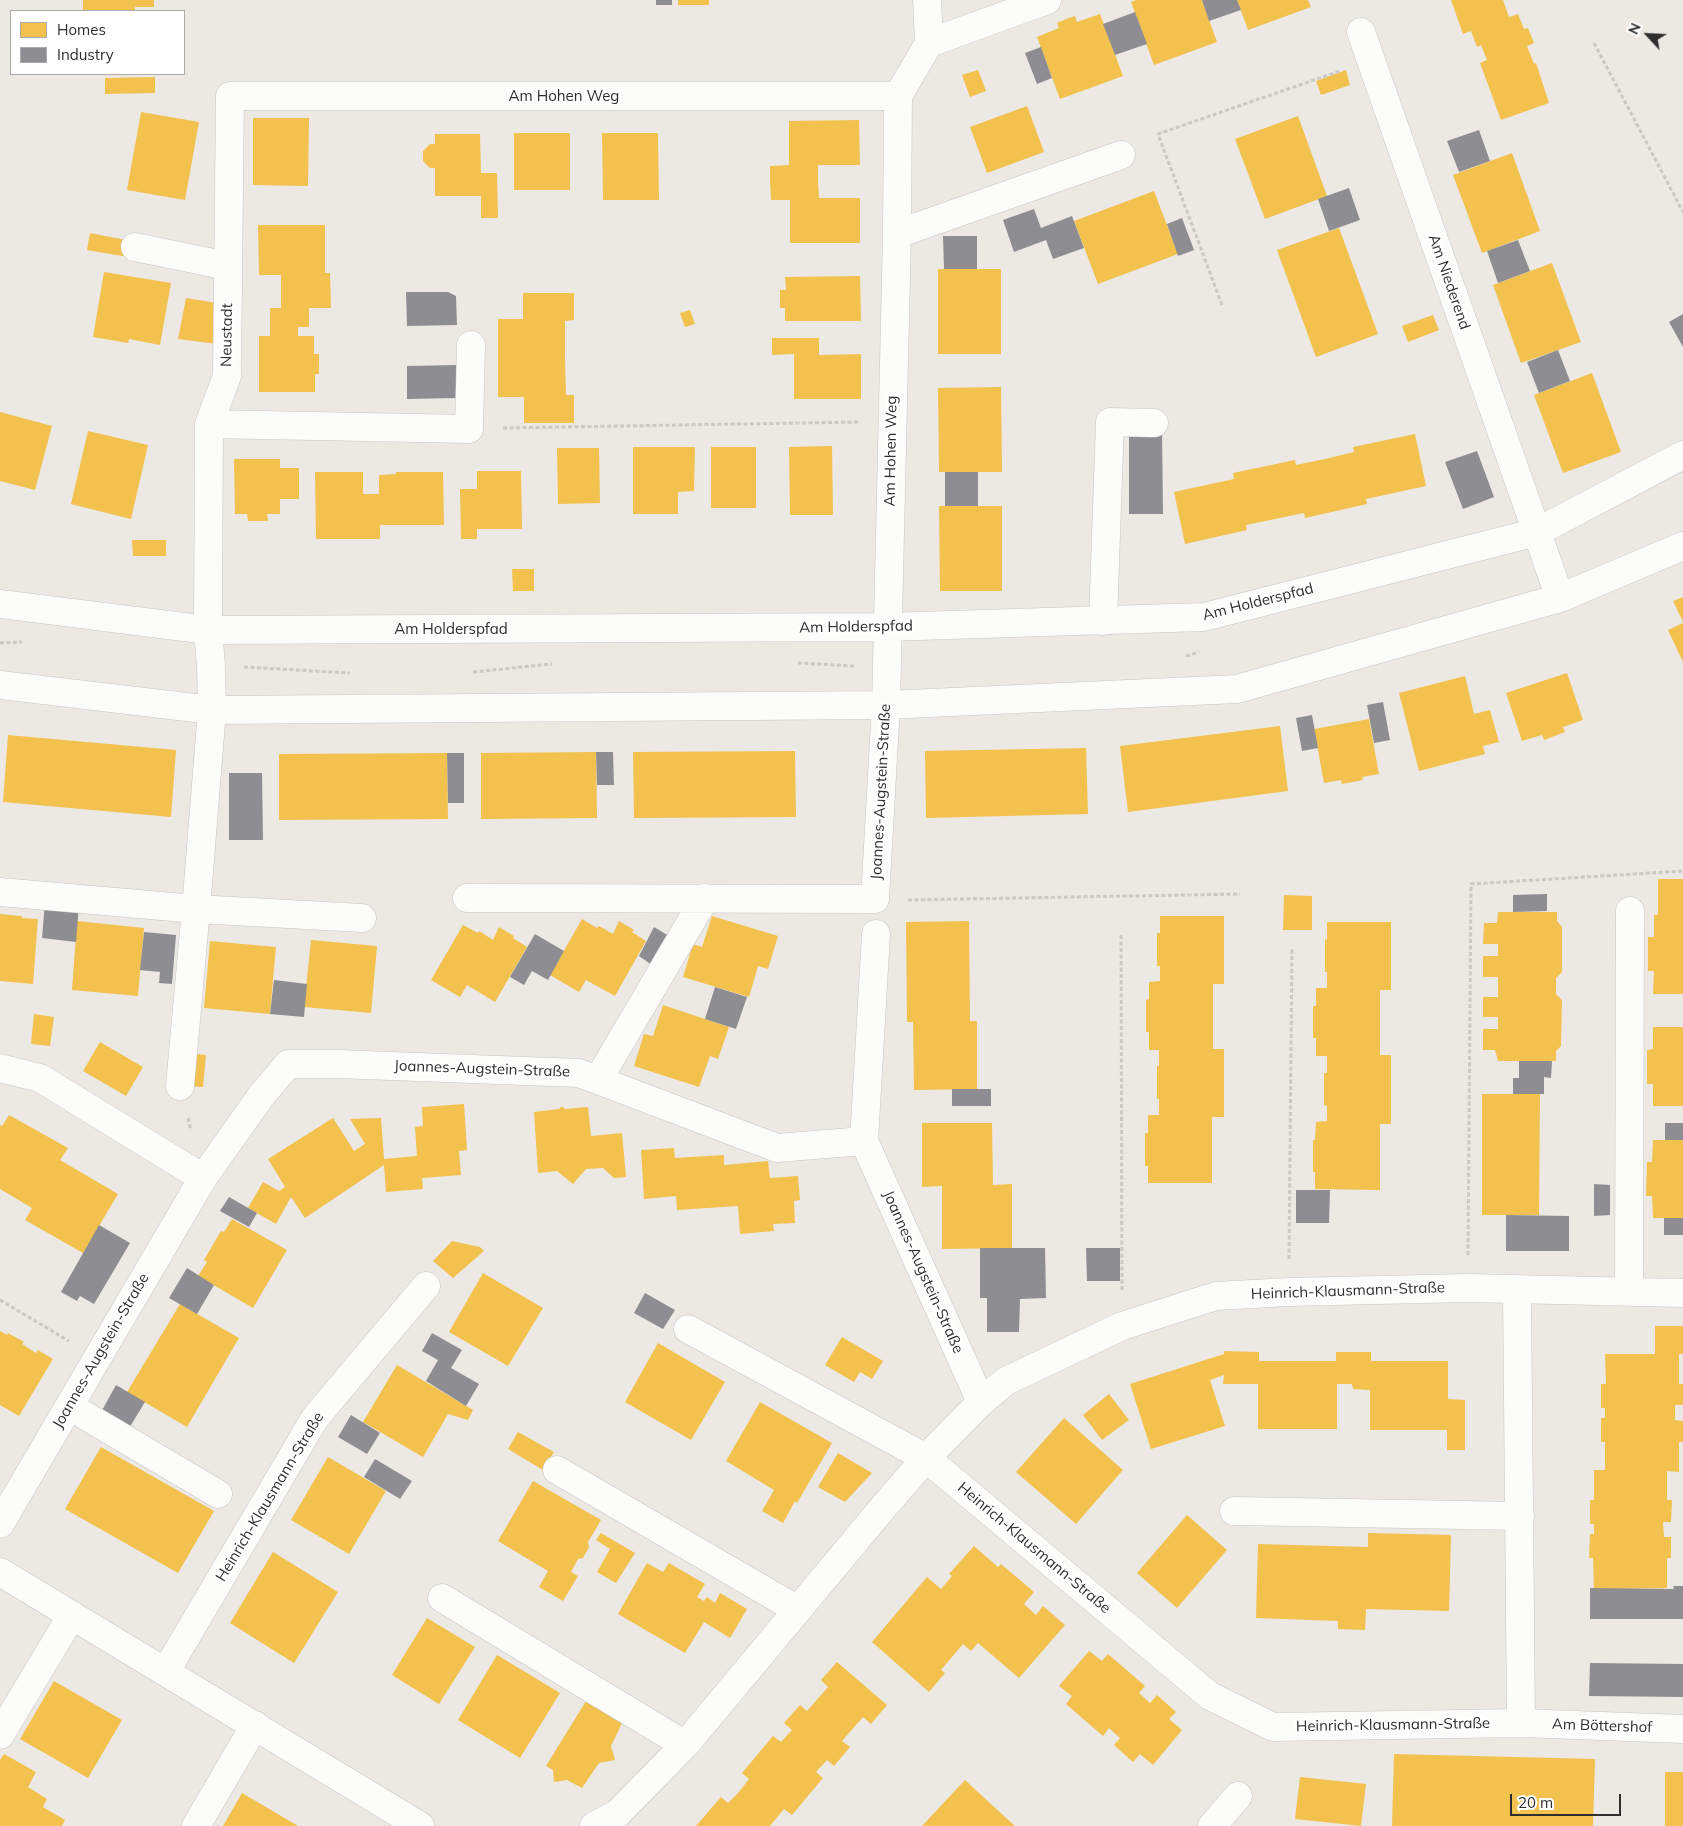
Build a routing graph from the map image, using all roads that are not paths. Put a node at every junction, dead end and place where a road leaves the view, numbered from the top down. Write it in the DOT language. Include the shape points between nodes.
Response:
graph roads {
  1 [pos="927,0"];
  2 [pos="1047,0"];
  3 [pos="1361,32"];
  4 [pos="929,42"];
  5 [pos="230,96"];
  6 [pos="898,96"];
  7 [pos="1121,155"];
  8 [pos="897,234"];
  9 [pos="135,247"];
  10 [pos="228,266"];
  11 [pos="471,345"];
  12 [pos="1154,422"];
  13 [pos="209,424"];
  14 [pos="1683,455"];
  15 [pos="1537,532"];
  16 [pos="1683,546"];
  17 [pos="1560,598"];
  18 [pos="0,604"];
  19 [pos="1103,621"];
  20 [pos="887,627"];
  21 [pos="208,630"];
  22 [pos="887,668"];
  23 [pos="0,685"];
  24 [pos="886,705"];
  25 [pos="212,710"];
  26 [pos="0,892"];
  27 [pos="467,898"];
  28 [pos="705,898"];
  29 [pos="196,909"];
  30 [pos="1630,911"];
  31 [pos="362,918"];
  32 [pos="876,934"];
  33 [pos="0,1068"];
  34 [pos="598,1080"];
  35 [pos="180,1086"];
  36 [pos="864,1141"];
  37 [pos="203,1178"];
  38 [pos="426,1286"];
  39 [pos="1518,1290"];
  40 [pos="1628,1291"];
  41 [pos="1683,1293"];
  42 [pos="688,1329"];
  43 [pos="981,1402"];
  44 [pos="69,1406"];
  45 [pos="926,1458"];
  46 [pos="557,1470"];
  47 [pos="218,1494"];
  48 [pos="1234,1512"];
  49 [pos="1520,1516"];
  50 [pos="0,1524"];
  51 [pos="0,1572"];
  52 [pos="442,1598"];
  53 [pos="798,1610"];
  54 [pos="72,1614"];
  55 [pos="166,1672"];
  56 [pos="1520,1723"];
  57 [pos="255,1725"];
  58 [pos="1683,1729"];
  59 [pos="0,1735"];
  60 [pos="685,1745"];
  61 [pos="1238,1796"];
  62 [pos="196,1826"];
  63 [pos="420,1826"];
  64 [pos="594,1826"];
  65 [pos="1212,1826"];
  1 -- 4 [label="street"];
  2 -- 4 [label="street"];
  3 -- 15 [label="street, Am Niederend"];
  4 -- 6 [label="street, Am Hohen Weg"];
  5 -- 6 [label="street, Am Hohen Weg"];
  5 -- 10 [label="street, Neustadt"];
  6 -- 8 [label="street, Am Hohen Weg"];
  7 -- 8 [label="street"];
  8 -- 20 [label="street, Am Hohen Weg"];
  9 -- 10 [label="street"];
  10 -- 13 [label="street, Neustadt" via="226,376"];
  11 -- 13 [label="street" via="469,429"];
  12 -- 19 [label="street" via="1110,422"];
  13 -- 21 [label="street, Neustadt"];
  14 -- 15 [label="street, Am Holderspfad"];
  15 -- 17 [label="street, Am Niederend"];
  15 -- 19 [label="street, Am Holderspfad" via="1204,616"];
  16 -- 17 [label="street"];
  17 -- 24 [label="street" via="1237,689"];
  18 -- 21 [label="street, Am Holderspfad"];
  19 -- 20 [label="street, Am Holderspfad"];
  20 -- 21 [label="street, Am Holderspfad"];
  20 -- 22 [label="street, Am Hohen Weg"];
  21 -- 25 [label="street, Neustadt"];
  22 -- 24 [label="street, Joannes-Augstein-Straße"];
  23 -- 25 [label="street"];
  24 -- 25 [label="street"];
  24 -- 28 [label="street, Joannes-Augstein-Straße" via="875,899"];
  25 -- 29 [label="street, Neustadt"];
  26 -- 29 [label="street"];
  27 -- 28 [label="street, Joannes-Augstein-Straße"];
  28 -- 34 [label="street"];
  29 -- 31 [label="street"];
  29 -- 35 [label="street, Neustadt"];
  30 -- 40 [label="street"];
  32 -- 36 [label="street, Joannes-Augstein-Straße"];
  33 -- 37 [label="street" via="40,1078"];
  34 -- 36 [label="street, Joannes-Augstein-Straße" via="777,1148"];
  34 -- 37 [label="street, Joannes-Augstein-Straße" via="569,1072 288,1064 261,1096"];
  36 -- 43 [label="street, Joannes-Augstein-Straße"];
  37 -- 44 [label="street, Joannes-Augstein-Straße"];
  38 -- 55 [label="street, Heinrich-Klausmann-Straße" via="314,1418"];
  39 -- 40 [label="street, Heinrich-Klausmann-Straße"];
  39 -- 43 [label="street, Heinrich-Klausmann-Straße" via="1468,1288 1216,1296 1122,1326 1006,1381"];
  39 -- 49 [label="street"];
  40 -- 41 [label="street, Heinrich-Klausmann-Straße"];
  42 -- 45 [label="street, Heinrich-Klausmann-Straße"];
  43 -- 45 [label="street, Heinrich-Klausmann-Straße"];
  44 -- 47 [label="street"];
  44 -- 50 [label="street, Joannes-Augstein-Straße"];
  45 -- 53 [label="street, Heinrich-Klausmann-Straße"];
  45 -- 56 [label="street, Heinrich-Klausmann-Straße" via="1210,1696 1273,1727"];
  46 -- 53 [label="street"];
  48 -- 49 [label="street"];
  49 -- 56 [label="street"];
  51 -- 54 [label="street"];
  52 -- 60 [label="street"];
  53 -- 60 [label="street, Heinrich-Klausmann-Straße"];
  54 -- 55 [label="street"];
  54 -- 59 [label="street"];
  55 -- 57 [label="street"];
  56 -- 58 [label="street, Am Böttershof"];
  57 -- 62 [label="street"];
  57 -- 63 [label="street"];
  60 -- 64 [label="street, Heinrich-Klausmann-Straße" via="617,1814"];
  61 -- 65 [label="street"];
}
